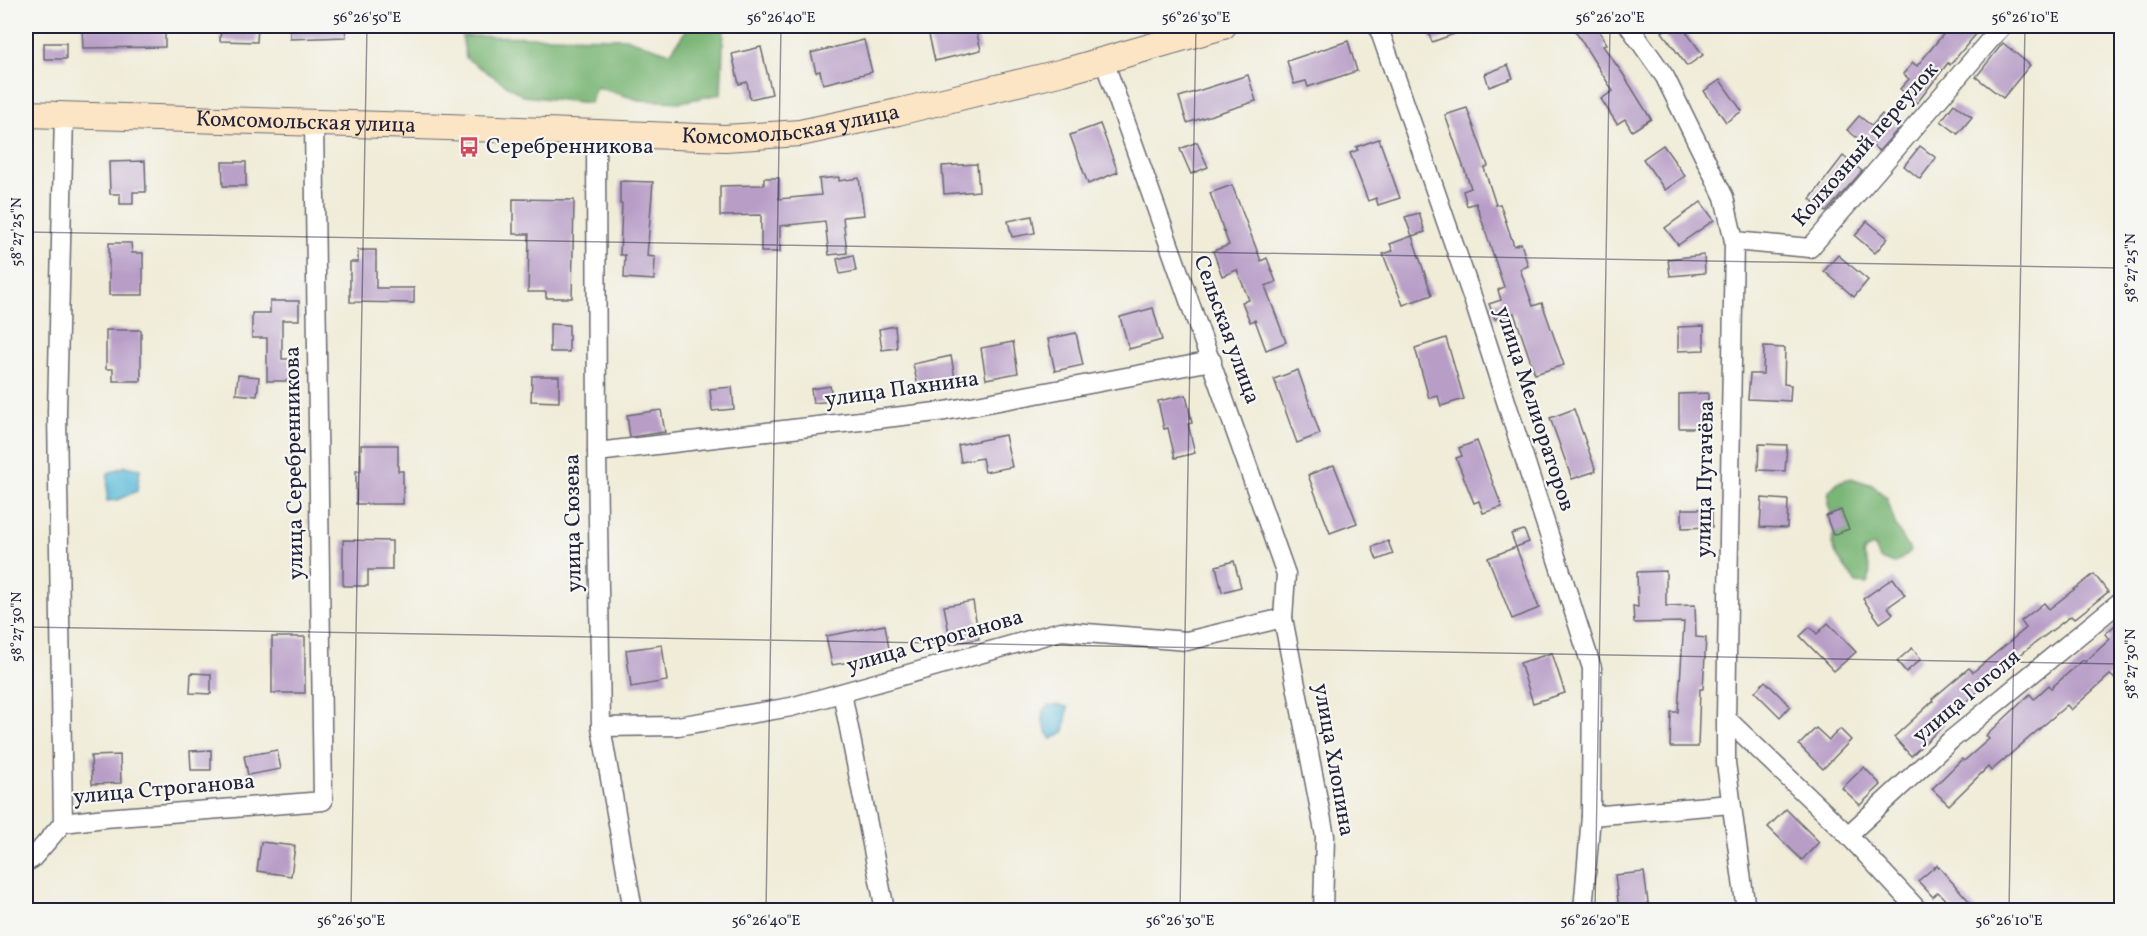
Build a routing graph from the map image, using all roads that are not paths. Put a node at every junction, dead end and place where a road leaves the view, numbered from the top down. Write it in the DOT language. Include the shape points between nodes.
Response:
graph roads {
  1 [pos="1222,26"];
  2 [pos="1378,26"];
  3 [pos="1629,26"];
  4 [pos="2002,26"];
  5 [pos="1104,61"];
  6 [pos="26,114"];
  7 [pos="64,115"];
  8 [pos="314,123"];
  9 [pos="596,133"];
  10 [pos="1734,241"];
  11 [pos="1212,360"];
  12 [pos="597,452"];
  13 [pos="2121,600"];
  14 [pos="1283,618"];
  15 [pos="842,693"];
  16 [pos="1726,718"];
  17 [pos="601,727"];
  18 [pos="323,801"];
  19 [pos="1731,804"];
  20 [pos="1591,816"];
  21 [pos="63,823"];
  22 [pos="1848,835"];
  23 [pos="26,862"];
  24 [pos="633,910"];
  25 [pos="885,910"];
  26 [pos="1323,910"];
  27 [pos="1583,910"];
  28 [pos="1746,910"];
  29 [pos="1918,910"];
  1 -- 5 [label="main road, Комсомольская улица"];
  2 -- 20 [label="street, улица Мелиораторов" via="1474,302 1592,668"];
  3 -- 10 [label="street" via="1665,77 1724,197"];
  4 -- 10 [label="street, Колхозный переулок" via="1810,248"];
  5 -- 9 [label="main road, Комсомольская улица" via="800,133 725,138"];
  5 -- 11 [label="street, Сельская улица"];
  6 -- 7 [label="main road, Комсомольская улица"];
  7 -- 8 [label="main road, Комсомольская улица"];
  7 -- 21 [label="street" via="57,412"];
  8 -- 9 [label="main road, Комсомольская улица"];
  8 -- 18 [label="street, улица Серебренникова"];
  9 -- 12 [label="street, улица Сюзева"];
  10 -- 16 [label="street, улица Пугачёва"];
  11 -- 12 [label="street, улица Пахнина" via="945,411"];
  11 -- 14 [label="street, Сельская улица" via="1286,574"];
  12 -- 17 [label="street, улица Сюзева"];
  13 -- 22 [label="street, улица Гоголя" via="1951,740"];
  14 -- 15 [label="street, улица Строганова" via="1187,641 1061,631"];
  14 -- 26 [label="street, улица Хлопина" via="1325,836"];
  15 -- 17 [label="street, улица Строганова" via="791,707 678,726"];
  15 -- 25 [label="street"];
  16 -- 19 [label="street, улица Пугачёва"];
  16 -- 22 [label="street"];
  17 -- 24 [label="street, улица Сюзева"];
  18 -- 21 [label="street, улица Строганова"];
  19 -- 20 [label="street"];
  19 -- 28 [label="street, улица Пугачёва"];
  20 -- 27 [label="street, улица Мелиораторов"];
  21 -- 23 [label="street, улица Строганова"];
  22 -- 29 [label="street"];
}
